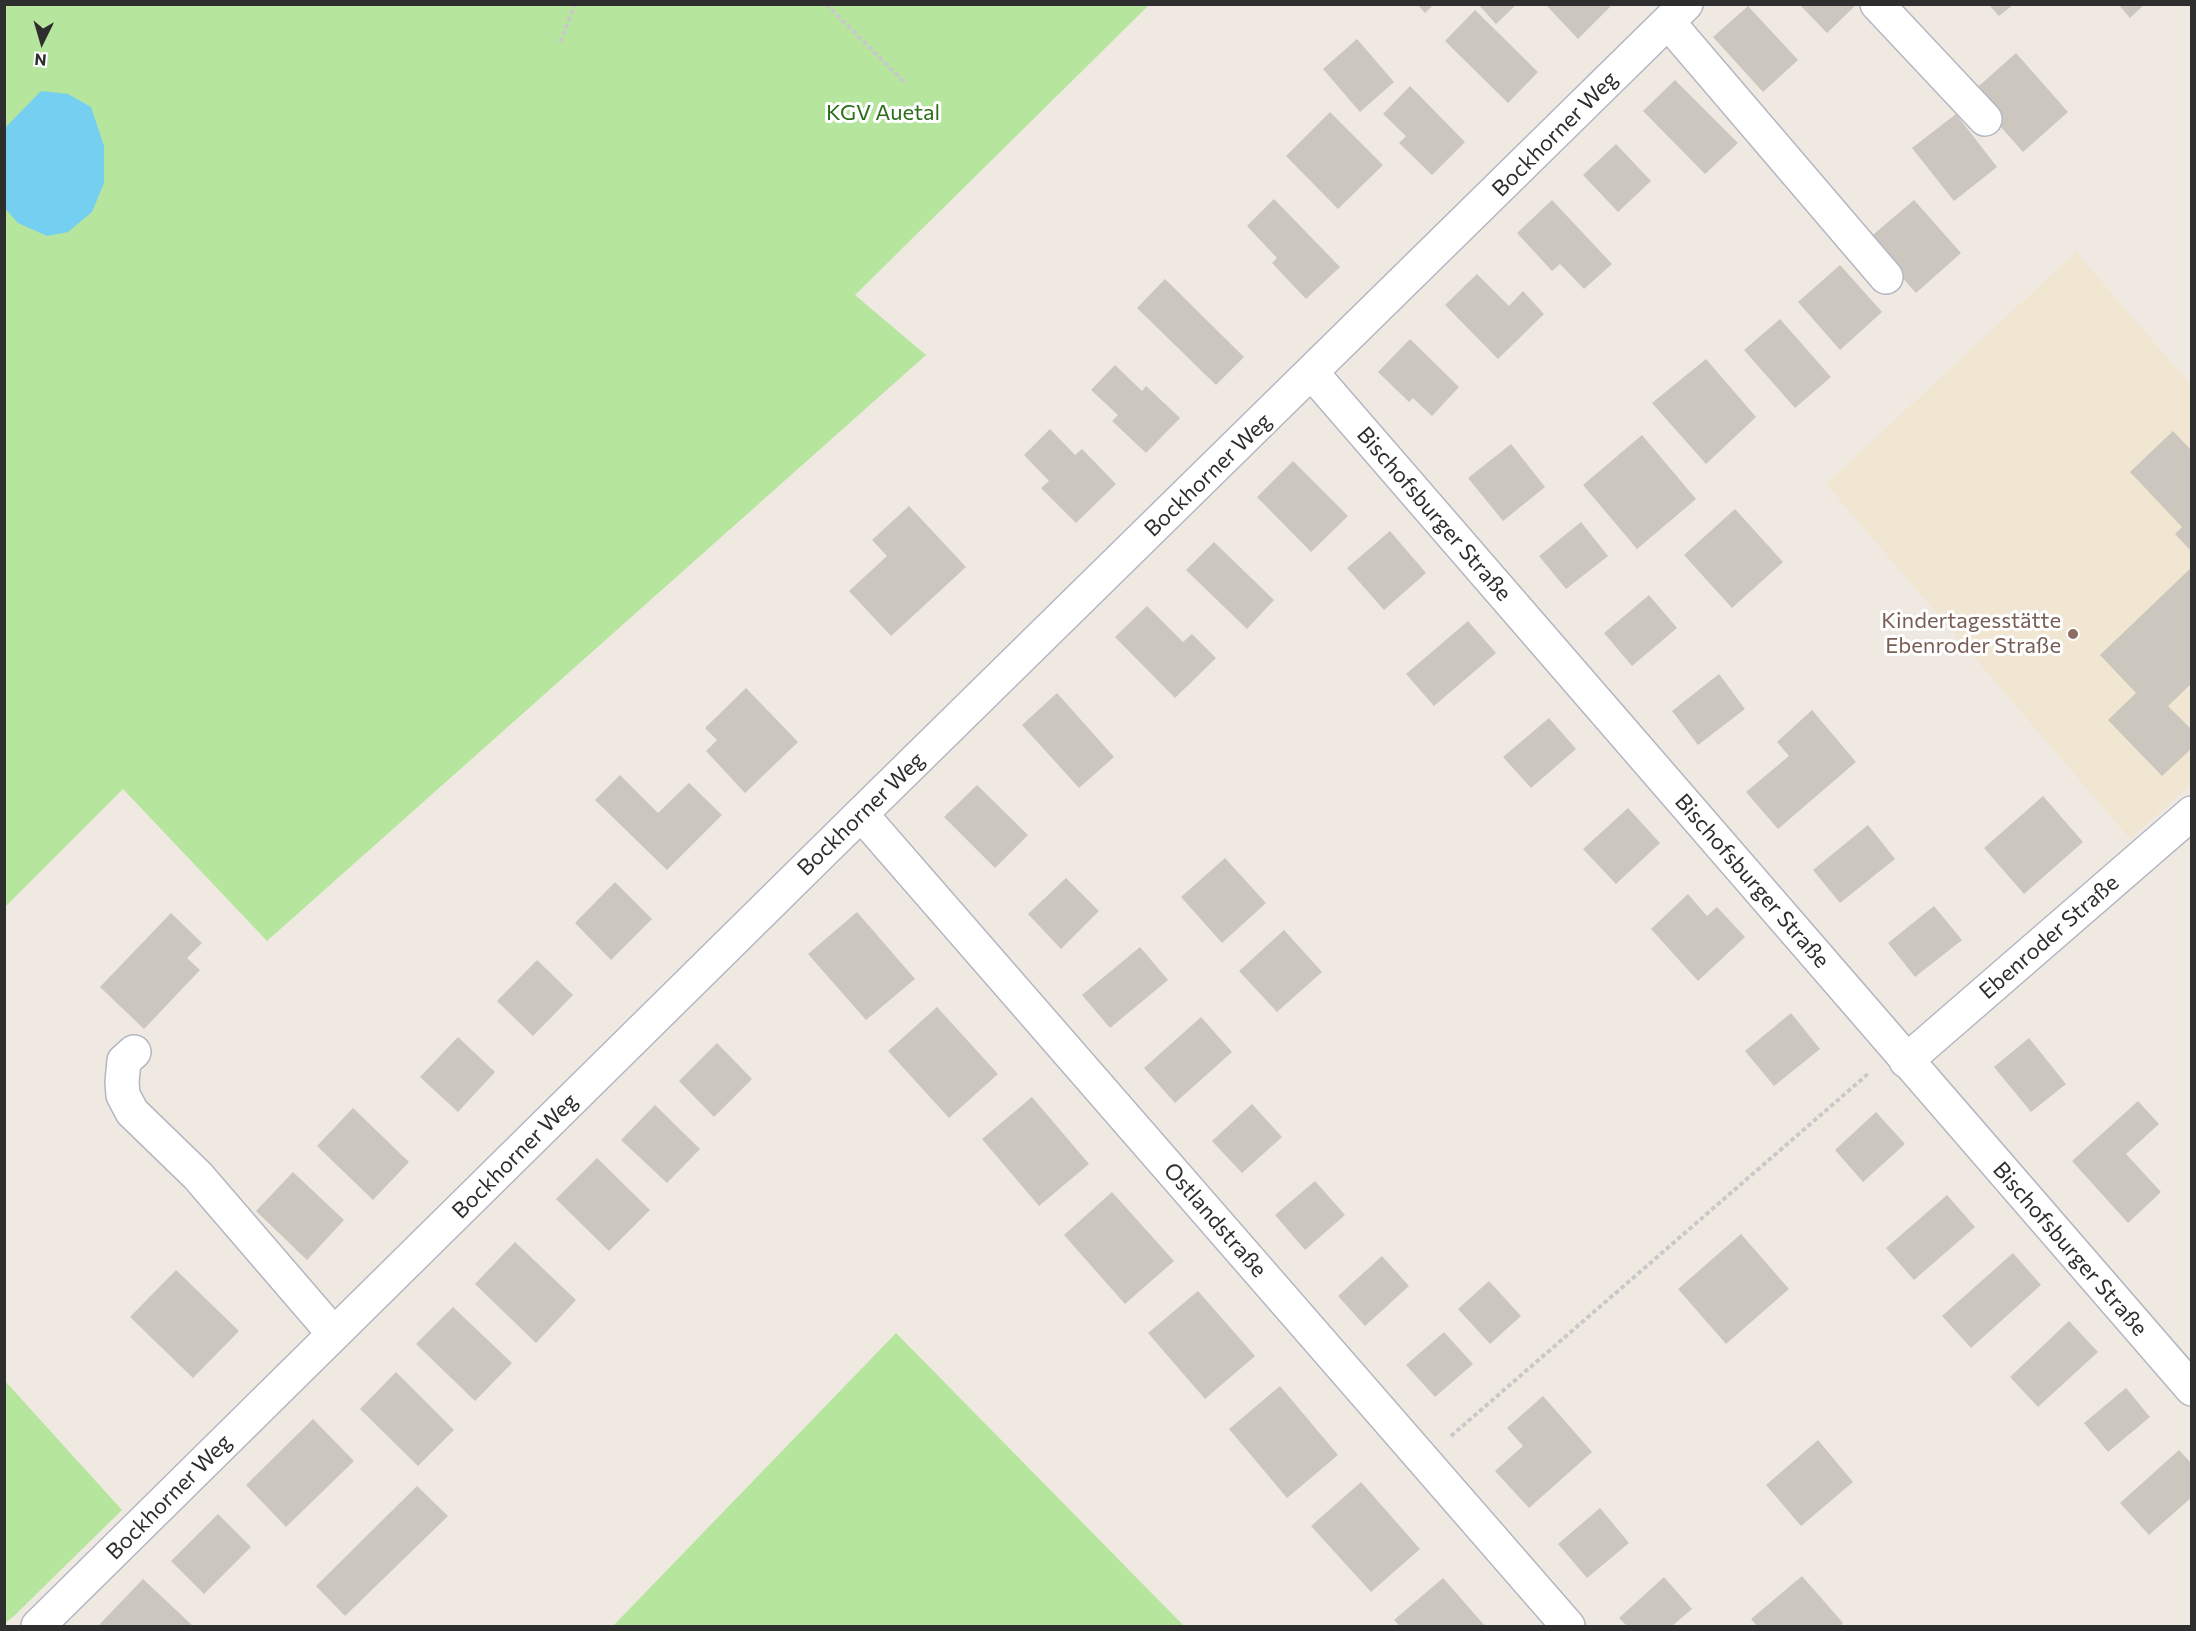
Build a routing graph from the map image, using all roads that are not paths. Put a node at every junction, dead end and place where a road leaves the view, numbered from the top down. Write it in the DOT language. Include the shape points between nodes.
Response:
graph roads {
  1 [pos="1877,4"];
  2 [pos="1677,13"];
  3 [pos="1985,119"];
  4 [pos="1886,277"];
  5 [pos="1312,373"];
  6 [pos="2192,813"];
  7 [pos="861,814"];
  8 [pos="134,1052"];
  9 [pos="1902,1055"];
  10 [pos="334,1334"];
  11 [pos="2192,1389"];
  12 [pos="38,1626"];
  13 [pos="1568,1626"];
  1 -- 3 [label="street"];
  2 -- 4 [label="street"];
  2 -- 5 [label="street, Bockhorner Weg"];
  5 -- 7 [label="street, Bockhorner Weg"];
  5 -- 9 [label="street, Bischofsburger Straße"];
  6 -- 9 [label="street, Ebenroder Straße"];
  7 -- 10 [label="street, Bockhorner Weg"];
  7 -- 13 [label="street, Ostlandstraße"];
  8 -- 10 [label="street" via="124,1061 122,1082 123,1095 132,1112 198,1176"];
  9 -- 11 [label="street, Bischofsburger Straße"];
  10 -- 12 [label="street, Bockhorner Weg"];
}
